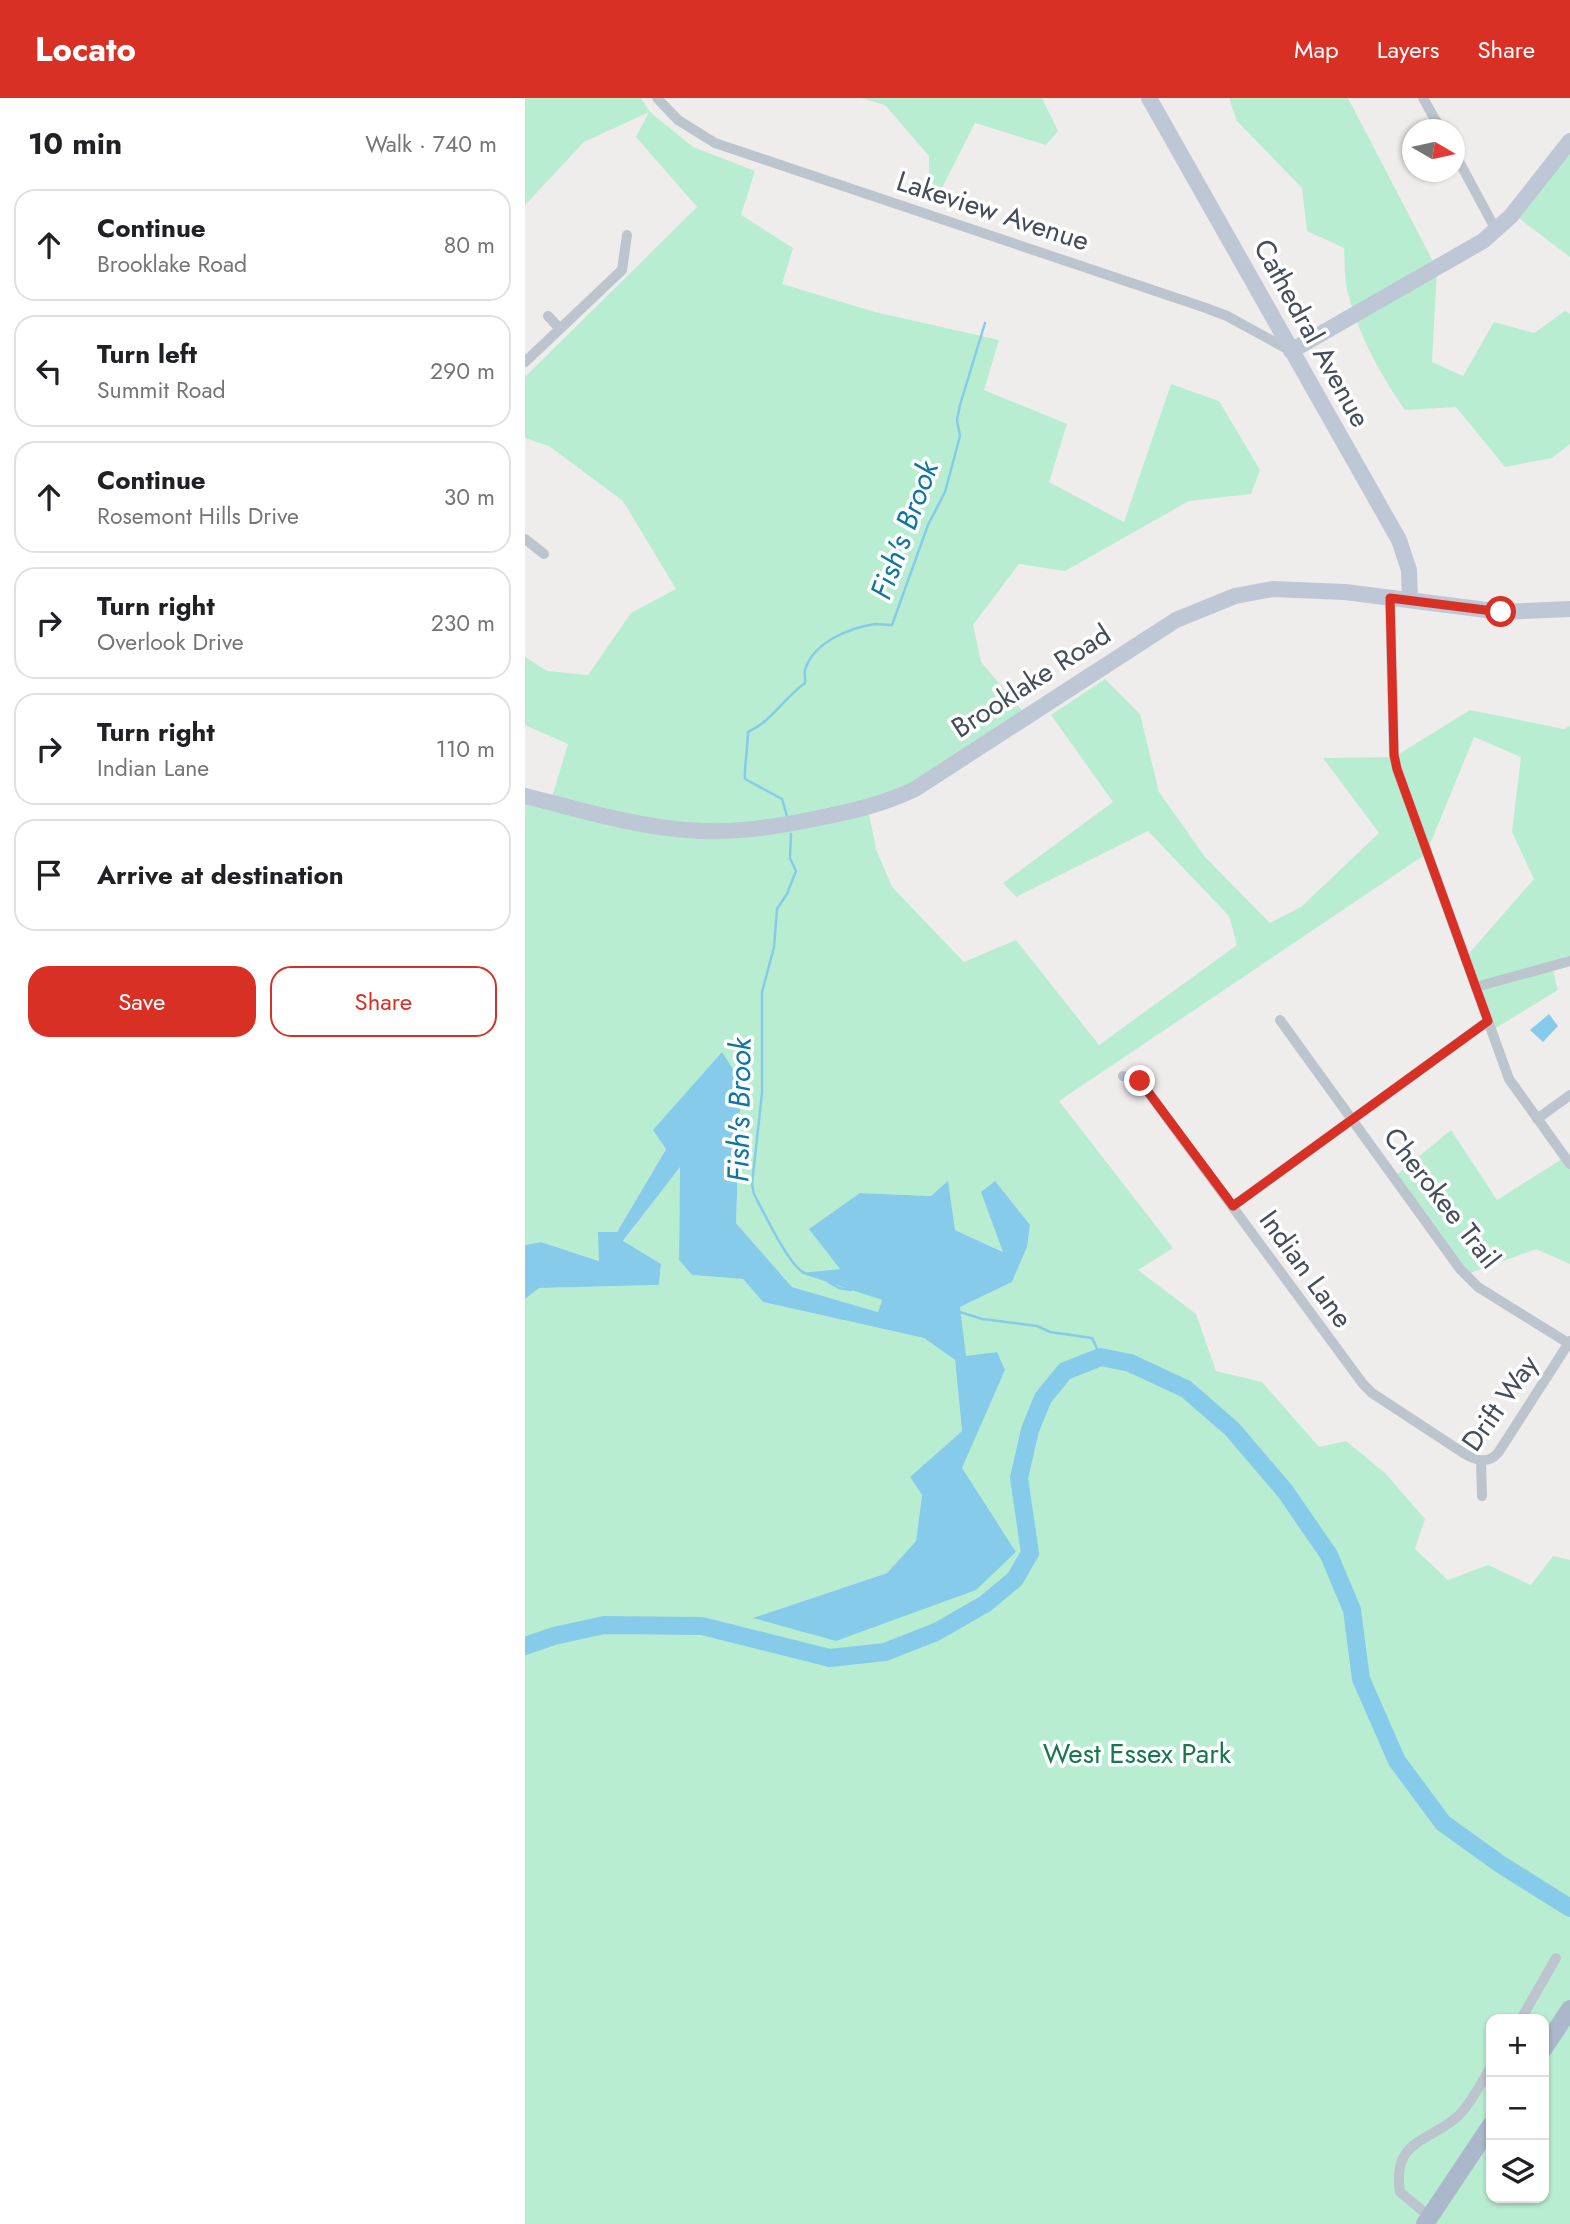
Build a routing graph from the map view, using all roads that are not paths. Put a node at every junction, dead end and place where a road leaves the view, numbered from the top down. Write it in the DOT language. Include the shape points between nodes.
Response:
graph roads {
  1 [pos="657,98"];
  2 [pos="1149,98"];
  3 [pos="1423,98"];
  4 [pos="1435,119"];
  5 [pos="1570,141"];
  6 [pos="1465,174"];
  7 [pos="1496,230"];
  8 [pos="627,235"];
  9 [pos="548,316"];
  10 [pos="560,329"];
  11 [pos="1291,351"];
  12 [pos="525,362"];
  13 [pos="525,539"];
  14 [pos="544,554"];
  15 [pos="1390,598"];
  16 [pos="1410,600"];
  17 [pos="1570,609"];
  18 [pos="525,796"];
  19 [pos="1570,961"];
  20 [pos="1476,987"];
  21 [pos="1280,1020"];
  22 [pos="1488,1021"];
  23 [pos="1123,1076"];
  24 [pos="1570,1095"];
  25 [pos="1353,1119"];
  26 [pos="1537,1119"];
  27 [pos="1570,1164"];
  28 [pos="1233,1206"];
  29 [pos="1569,1342"];
  30 [pos="1481,1461"];
  31 [pos="1482,1496"];
  32 [pos="1556,1958"];
  33 [pos="1570,2009"];
  34 [pos="1524,2014"];
  35 [pos="1549,2040"];
  36 [pos="1486,2074"];
  37 [pos="1486,2132"];
  38 [pos="1427,2220"];
  1 -- 11 [label="street, Lakeview Avenue" via="678,120 715,143 1206,307"];
  2 -- 11 [label="street, Cathedral Avenue"];
  3 -- 4 [label="street"];
  5 -- 7 [label="street"];
  6 -- 7 [label="street"];
  7 -- 11 [label="street"];
  8 -- 10 [label="street" via="622,270"];
  9 -- 10 [label="street"];
  10 -- 12 [label="street"];
  11 -- 16 [label="street, Cathedral Avenue" via="1403,550"];
  13 -- 14 [label="street"];
  15 -- 16 [label="street, Brooklake Road"];
  15 -- 18 [label="street, Brooklake Road" via="1272,589 1201,609 1150,636 915,789 855,811 774,826 706,831 662,828"];
  15 -- 20 [label="street" via="1394,755"];
  16 -- 17 [label="street, Brooklake Road" via="1501,612"];
  19 -- 20 [label="street"];
  20 -- 22 [label="street"];
  21 -- 25 [label="street, Cherokee Trail"];
  22 -- 25 [label="street"];
  22 -- 26 [label="street" via="1509,1079"];
  23 -- 28 [label="street, Indian Lane" via="1140,1081"];
  24 -- 26 [label="street"];
  25 -- 28 [label="street"];
  25 -- 29 [label="street, Cherokee Trail" via="1469,1278"];
  26 -- 27 [label="street"];
  28 -- 30 [label="street, Indian Lane" via="1363,1384"];
  29 -- 30 [label="street, Drift Way" via="1498,1453"];
  30 -- 31 [label="street, Drift Way"];
  32 -- 34 [label="street"];
  33 -- 35 [label="main road"];
  36 -- 38 [label="street" via="1458,2116 1409,2147 1397,2174 1400,2192"];
  37 -- 38 [label="main road"];
}
